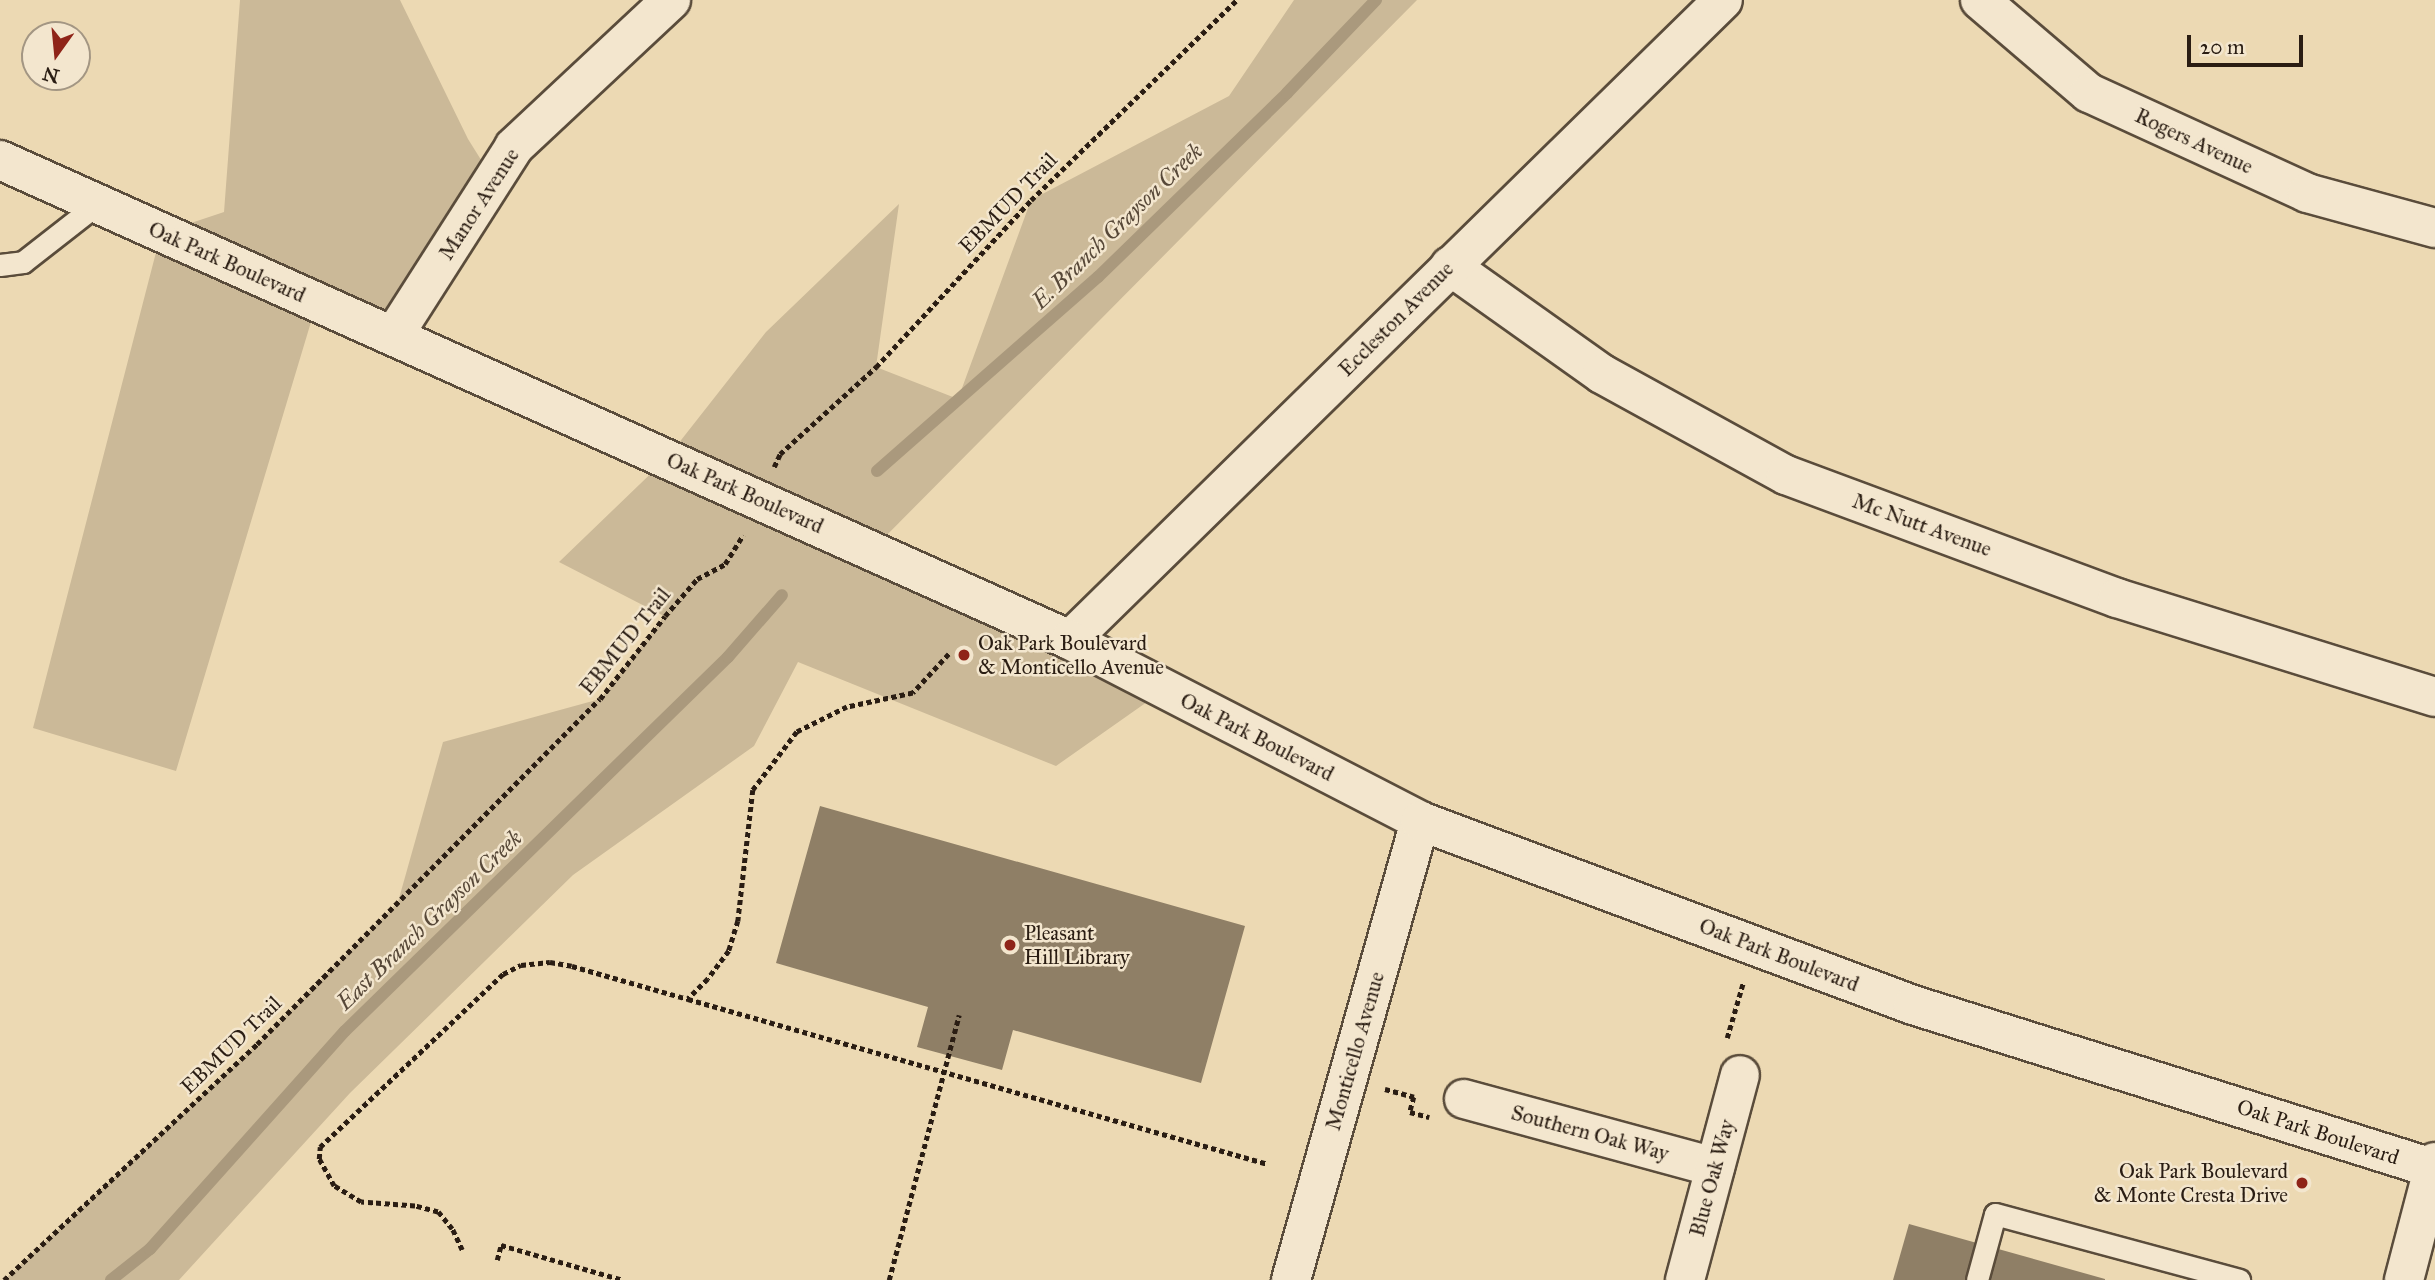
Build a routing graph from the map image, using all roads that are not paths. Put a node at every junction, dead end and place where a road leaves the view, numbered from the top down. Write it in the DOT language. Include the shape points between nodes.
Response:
graph roads {
  1 [pos="671,0"];
  2 [pos="1723,0"];
  3 [pos="1980,0"];
  4 [pos="0,160"];
  5 [pos="96,205"];
  6 [pos="2435,229"];
  7 [pos="0,265"];
  8 [pos="1450,265"];
  9 [pos="394,335"];
  10 [pos="1070,639"];
  11 [pos="2435,697"];
  12 [pos="1420,821"];
  13 [pos="1740,1075"];
  14 [pos="1464,1098"];
  15 [pos="1715,1167"];
  16 [pos="2434,1167"];
  17 [pos="1291,1280"];
  18 [pos="1685,1280"];
  19 [pos="1977,1280"];
  20 [pos="2239,1280"];
  21 [pos="2404,1280"];
  1 -- 9 [label="street, Manor Avenue" via="514,147"];
  2 -- 8 [label="street, Eccleston Avenue"];
  3 -- 6 [label="street, Rogers Avenue" via="2089,93 2307,193"];
  4 -- 5 [label="street, Oak Park Boulevard"];
  5 -- 7 [label="lane" via="23,262"];
  5 -- 9 [label="street, Oak Park Boulevard"];
  8 -- 10 [label="street, Eccleston Avenue"];
  8 -- 11 [label="street, Mc Nutt Avenue" via="1602,374 1786,475 2117,598"];
  9 -- 10 [label="street, Oak Park Boulevard"];
  10 -- 12 [label="street, Oak Park Boulevard"];
  12 -- 16 [label="street, Oak Park Boulevard" via="1913,1005"];
  12 -- 17 [label="street, Monticello Avenue"];
  13 -- 15 [label="street, Blue Oak Way"];
  14 -- 15 [label="street, Southern Oak Way"];
  15 -- 18 [label="street, Blue Oak Way"];
  16 -- 21 [label="street"];
  19 -- 20 [label="lane" via="1995,1214"];
}
